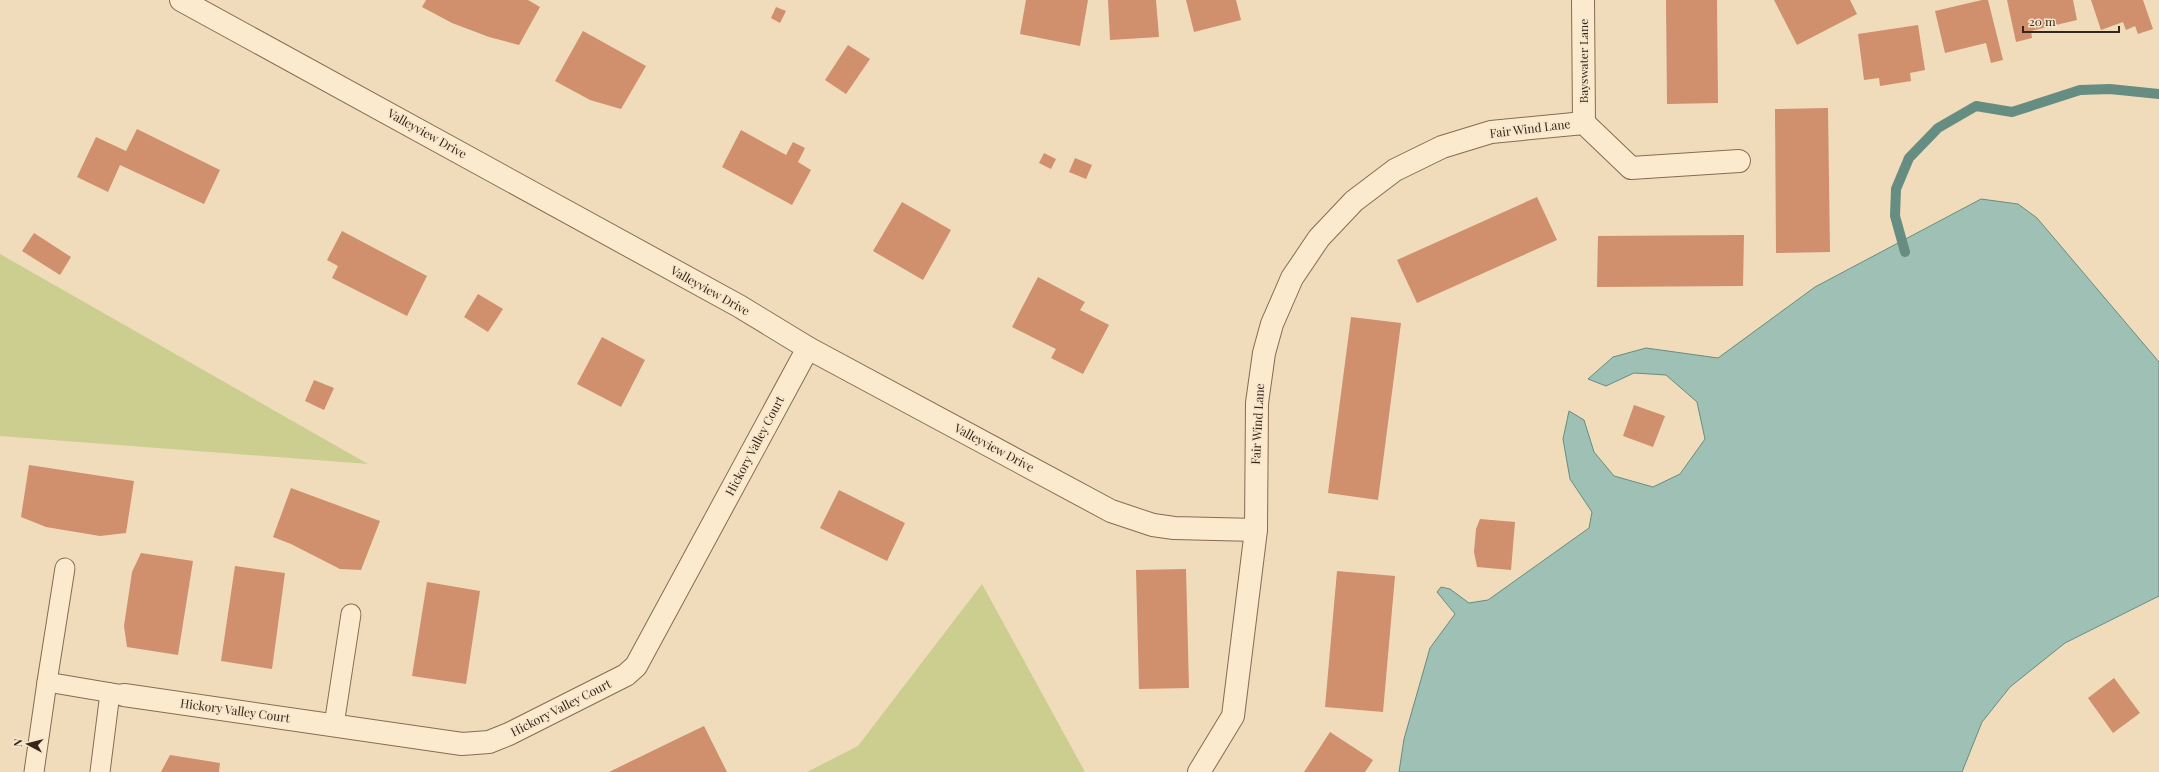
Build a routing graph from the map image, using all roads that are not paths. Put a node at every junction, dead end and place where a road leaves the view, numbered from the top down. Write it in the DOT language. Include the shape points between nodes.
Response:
graph roads {
  1 [pos="181,0"];
  2 [pos="1583,0"];
  3 [pos="1584,123"];
  4 [pos="1739,162"];
  5 [pos="808,348"];
  6 [pos="1256,530"];
  7 [pos="65,568"];
  8 [pos="351,614"];
  9 [pos="47,682"];
  10 [pos="117,694"];
  11 [pos="334,725"];
  12 [pos="34,772"];
  13 [pos="100,772"];
  14 [pos="1198,772"];
  1 -- 5 [label="street, Valleyview Drive" via="732,302"];
  2 -- 3 [label="street, Bayswater Lane"];
  3 -- 4 [label="street, Fair Wind Lane" via="1631,168"];
  3 -- 6 [label="street, Fair Wind Lane" via="1491,132 1442,147 1395,170 1354,201 1319,238 1292,278 1272,324 1264,353 1257,403"];
  5 -- 6 [label="street, Valleyview Drive" via="1111,510 1174,528"];
  5 -- 11 [label="street, Hickory Valley Court" via="636,666 626,675 489,742 462,744"];
  6 -- 14 [label="street, Fair Wind Lane" via="1233,716"];
  7 -- 9 [label="lane"];
  8 -- 11 [label="lane"];
  9 -- 10 [label="lane"];
  9 -- 12 [label="lane"];
  10 -- 11 [label="street, Hickory Valley Court"];
  10 -- 13 [label="lane"];
}
